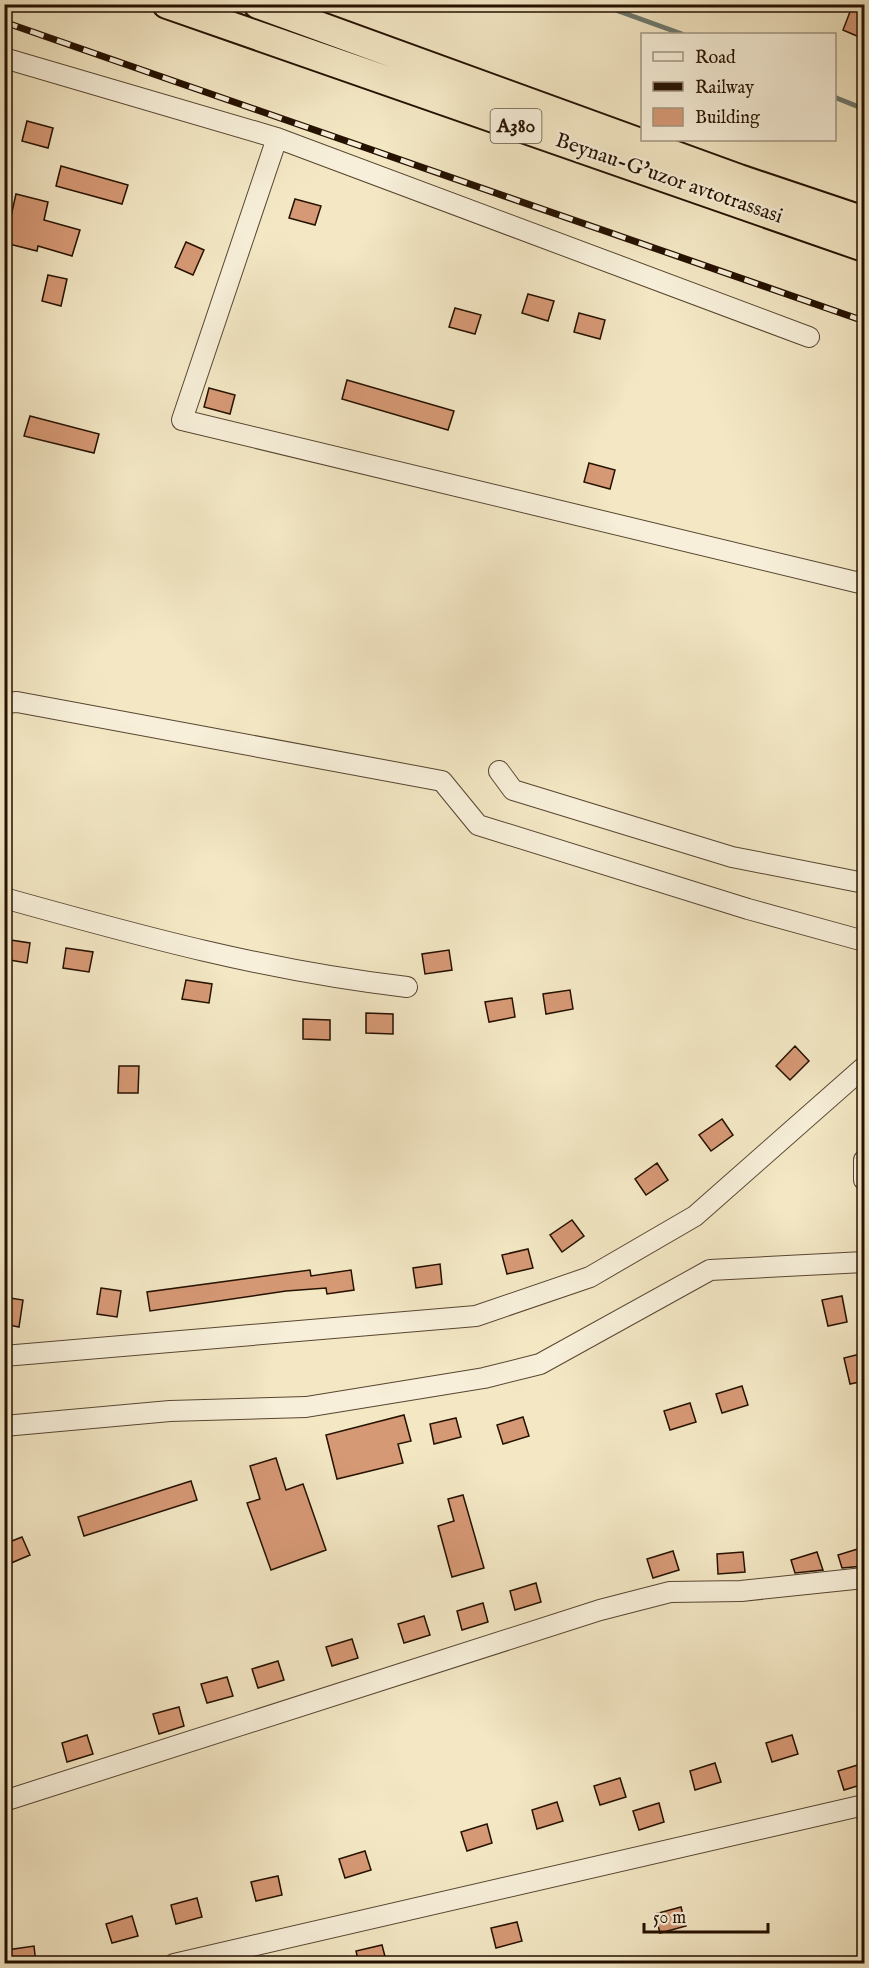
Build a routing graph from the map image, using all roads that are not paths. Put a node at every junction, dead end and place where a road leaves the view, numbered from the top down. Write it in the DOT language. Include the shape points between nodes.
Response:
graph roads {
  1 [pos="167,4"];
  2 [pos="258,4"];
  3 [pos="4,58"];
  4 [pos="277,138"];
  5 [pos="864,221"];
  6 [pos="864,247"];
  7 [pos="809,337"];
  8 [pos="864,584"];
  9 [pos="4,703"];
  10 [pos="499,771"];
  11 [pos="864,883"];
  12 [pos="4,898"];
  13 [pos="864,941"];
  14 [pos="407,987"];
  15 [pos="864,1067"];
  16 [pos="864,1160"];
  17 [pos="864,1180"];
  18 [pos="864,1262"];
  19 [pos="4,1356"];
  20 [pos="4,1426"];
  21 [pos="864,1578"];
  22 [pos="4,1801"];
  23 [pos="864,1805"];
  24 [pos="174,1964"];
  1 -- 6 [label="highway, Beynau-G'uzor avtotrassasi / A380"];
  2 -- 5 [label="highway, Beynau-G'uzor avtotrassasi / A380"];
  3 -- 4 [label="street"];
  4 -- 7 [label="street"];
  4 -- 8 [label="street" via="182,420"];
  9 -- 13 [label="street" via="17,702 442,781 478,825"];
  10 -- 11 [label="street" via="513,790 732,857"];
  12 -- 14 [label="street" via="190,950 331,978"];
  15 -- 19 [label="street" via="695,1216 590,1277 476,1316"];
  16 -- 17 [label="street"];
  18 -- 20 [label="street" via="710,1270 540,1364 484,1378 306,1407 170,1411"];
  21 -- 22 [label="street" via="741,1591 670,1592 600,1610"];
  23 -- 24 [label="street"];
}
